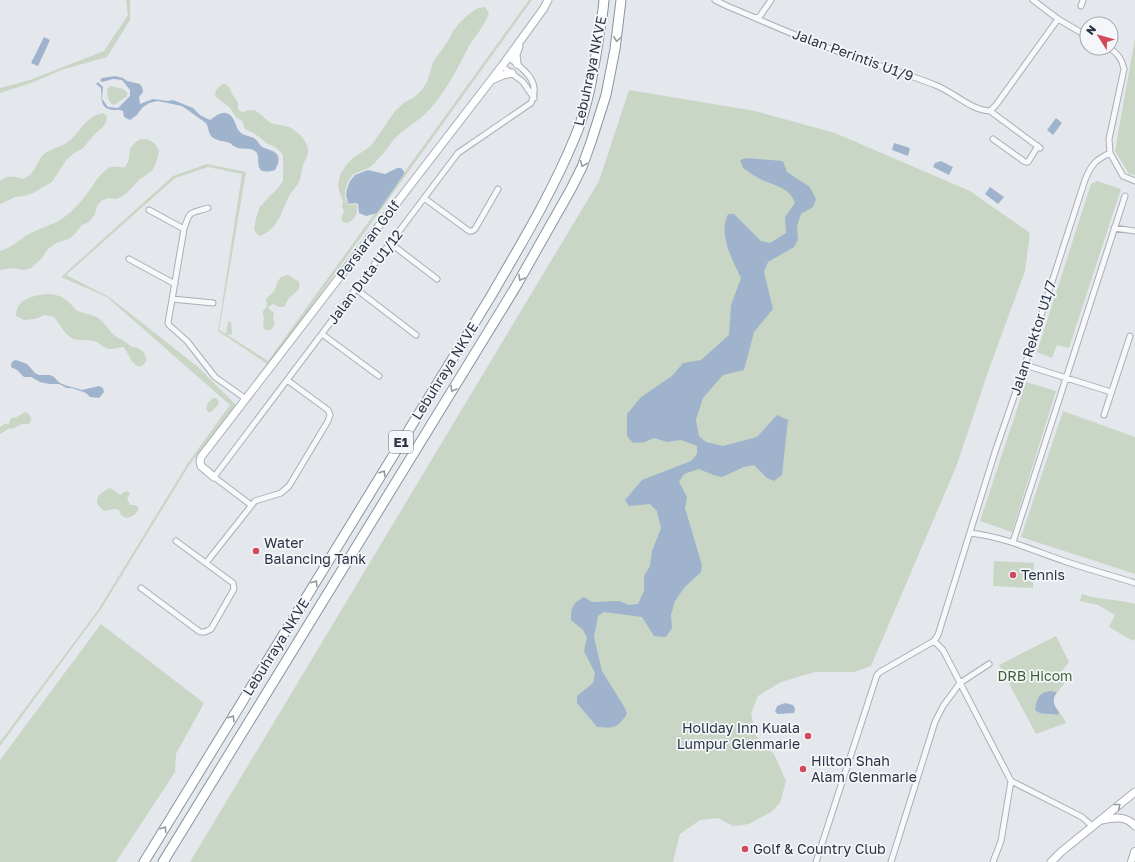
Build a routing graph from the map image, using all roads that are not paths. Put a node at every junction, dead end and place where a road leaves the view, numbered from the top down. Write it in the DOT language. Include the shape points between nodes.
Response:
graph roads {
  1 [pos="548,0"];
  2 [pos="604,0"];
  3 [pos="621,0"];
  4 [pos="715,0"];
  5 [pos="771,0"];
  6 [pos="1033,0"];
  7 [pos="1083,0"];
  8 [pos="1081,6"];
  9 [pos="756,18"];
  10 [pos="1058,19"];
  11 [pos="1079,31"];
  12 [pos="524,35"];
  13 [pos="1118,56"];
  14 [pos="508,57"];
  15 [pos="517,64"];
  16 [pos="502,66"];
  17 [pos="512,73"];
  18 [pos="529,75"];
  19 [pos="523,82"];
  20 [pos="488,83"];
  21 [pos="534,98"];
  22 [pos="990,111"];
  23 [pos="993,139"];
  24 [pos="1110,153"];
  25 [pos="1135,181"];
  26 [pos="498,189"];
  27 [pos="1125,196"];
  28 [pos="424,198"];
  29 [pos="208,208"];
  30 [pos="149,210"];
  31 [pos="1114,228"];
  32 [pos="184,229"];
  33 [pos="1135,231"];
  34 [pos="390,243"];
  35 [pos="130,259"];
  36 [pos="437,278"];
  37 [pos="175,284"];
  38 [pos="356,289"];
  39 [pos="172,299"];
  40 [pos="213,303"];
  41 [pos="322,334"];
  42 [pos="416,335"];
  43 [pos="1130,336"];
  44 [pos="1025,365"];
  45 [pos="379,376"];
  46 [pos="1066,377"];
  47 [pos="288,380"];
  48 [pos="1111,392"];
  49 [pos="246,399"];
  50 [pos="1104,415"];
  51 [pos="214,476"];
  52 [pos="251,505"];
  53 [pos="970,532"];
  54 [pos="176,541"];
  55 [pos="1013,542"];
  56 [pos="206,563"];
  57 [pos="1135,583"];
  58 [pos="141,588"];
  59 [pos="934,641"];
  60 [pos="989,664"];
  61 [pos="960,684"];
  62 [pos="1011,781"];
  63 [pos="1135,792"];
  64 [pos="1100,820"];
  65 [pos="1092,826"];
  66 [pos="1135,826"];
  67 [pos="1135,852"];
  68 [pos="144,862"];
  69 [pos="164,862"];
  70 [pos="816,862"];
  71 [pos="891,862"];
  72 [pos="993,862"];
  73 [pos="1051,862"];
  74 [pos="1132,862"];
  1 -- 12 [label="street, Persiaran Golf"];
  68 -- 2 [label="highway, Lebuhraya NKVE / E1, one-way" via="491,296 544,204 583,116"];
  3 -- 69 [label="highway, Lebuhraya NKVE / E1, one-way" via="606,95 582,167 571,189 512,294"];
  4 -- 9 [label="street, Jalan Perintis U1/9"];
  5 -- 9 [label="street"];
  6 -- 10 [label="street"];
  7 -- 8 [label="street"];
  9 -- 22 [label="street, Jalan Perintis U1/9" via="829,49 935,85 982,111"];
  10 -- 11 [label="street"];
  10 -- 22 [label="street"];
  12 -- 14 [label="street, Persiaran Golf"];
  12 -- 15 [label="street" via="516,52"];
  13 -- 24 [label="street" via="1124,69 1109,139"];
  14 -- 15 [label="street"];
  14 -- 16 [label="street, Persiaran Golf"];
  15 -- 18 [label="street"];
  16 -- 17 [label="street"];
  16 -- 20 [label="street, Persiaran Golf"];
  17 -- 19 [label="street"];
  17 -- 20 [label="street" via="498,76"];
  18 -- 19 [label="street"];
  18 -- 21 [label="street" via="533,81"];
  19 -- 21 [label="street"];
  20 -- 49 [label="street, Persiaran Golf"];
  21 -- 28 [label="street, Jalan Duta U1/12" via="528,106 458,153"];
  22 -- 23 [label="street, Jalan Perintis U1/9" via="1039,147 1028,162 1025,162"];
  24 -- 25 [label="street" via="1123,176"];
  24 -- 44 [label="street, Jalan Rektor U1/7" via="1101,157 1091,167"];
  26 -- 28 [label="street" via="472,232"];
  27 -- 31 [label="street"];
  28 -- 34 [label="street, Jalan Duta U1/12"];
  29 -- 32 [label="street" via="188,215"];
  30 -- 32 [label="street"];
  31 -- 33 [label="street"];
  31 -- 46 [label="street"];
  32 -- 37 [label="street"];
  34 -- 36 [label="street"];
  34 -- 38 [label="street, Jalan Duta U1/12"];
  35 -- 37 [label="street"];
  37 -- 39 [label="street"];
  38 -- 41 [label="street, Jalan Duta U1/12"];
  38 -- 42 [label="street"];
  39 -- 40 [label="street"];
  39 -- 49 [label="street" via="169,325 186,341 215,377"];
  41 -- 45 [label="street"];
  41 -- 47 [label="street, Jalan Duta U1/12"];
  43 -- 48 [label="street"];
  44 -- 46 [label="street"];
  44 -- 53 [label="street, Jalan Rektor U1/7"];
  46 -- 48 [label="street"];
  46 -- 55 [label="street"];
  47 -- 51 [label="street, Jalan Duta U1/12"];
  47 -- 52 [label="street" via="328,410 328,422 289,486 281,493 259,498"];
  48 -- 50 [label="street"];
  49 -- 51 [label="street, Persiaran Golf" via="201,457 200,466"];
  51 -- 52 [label="street"];
  52 -- 56 [label="street"];
  53 -- 55 [label="street"];
  53 -- 59 [label="street, Jalan Rektor U1/7"];
  54 -- 56 [label="street"];
  55 -- 57 [label="street"];
  56 -- 58 [label="street" via="233,583 234,590 211,629 205,632 200,632"];
  59 -- 61 [label="street" via="943,650"];
  59 -- 70 [label="street" via="878,675"];
  60 -- 61 [label="street"];
  61 -- 62 [label="street"];
  61 -- 71 [label="street" via="943,706 935,722"];
  62 -- 65 [label="street" via="1082,817"];
  62 -- 72 [label="street" via="1001,842"];
  64 -- 63 [label="street, one-way"];
  64 -- 65 [label="street"];
  64 -- 66 [label="street" via="1122,818"];
  65 -- 73 [label="street"];
  67 -- 74 [label="main road"];
}
